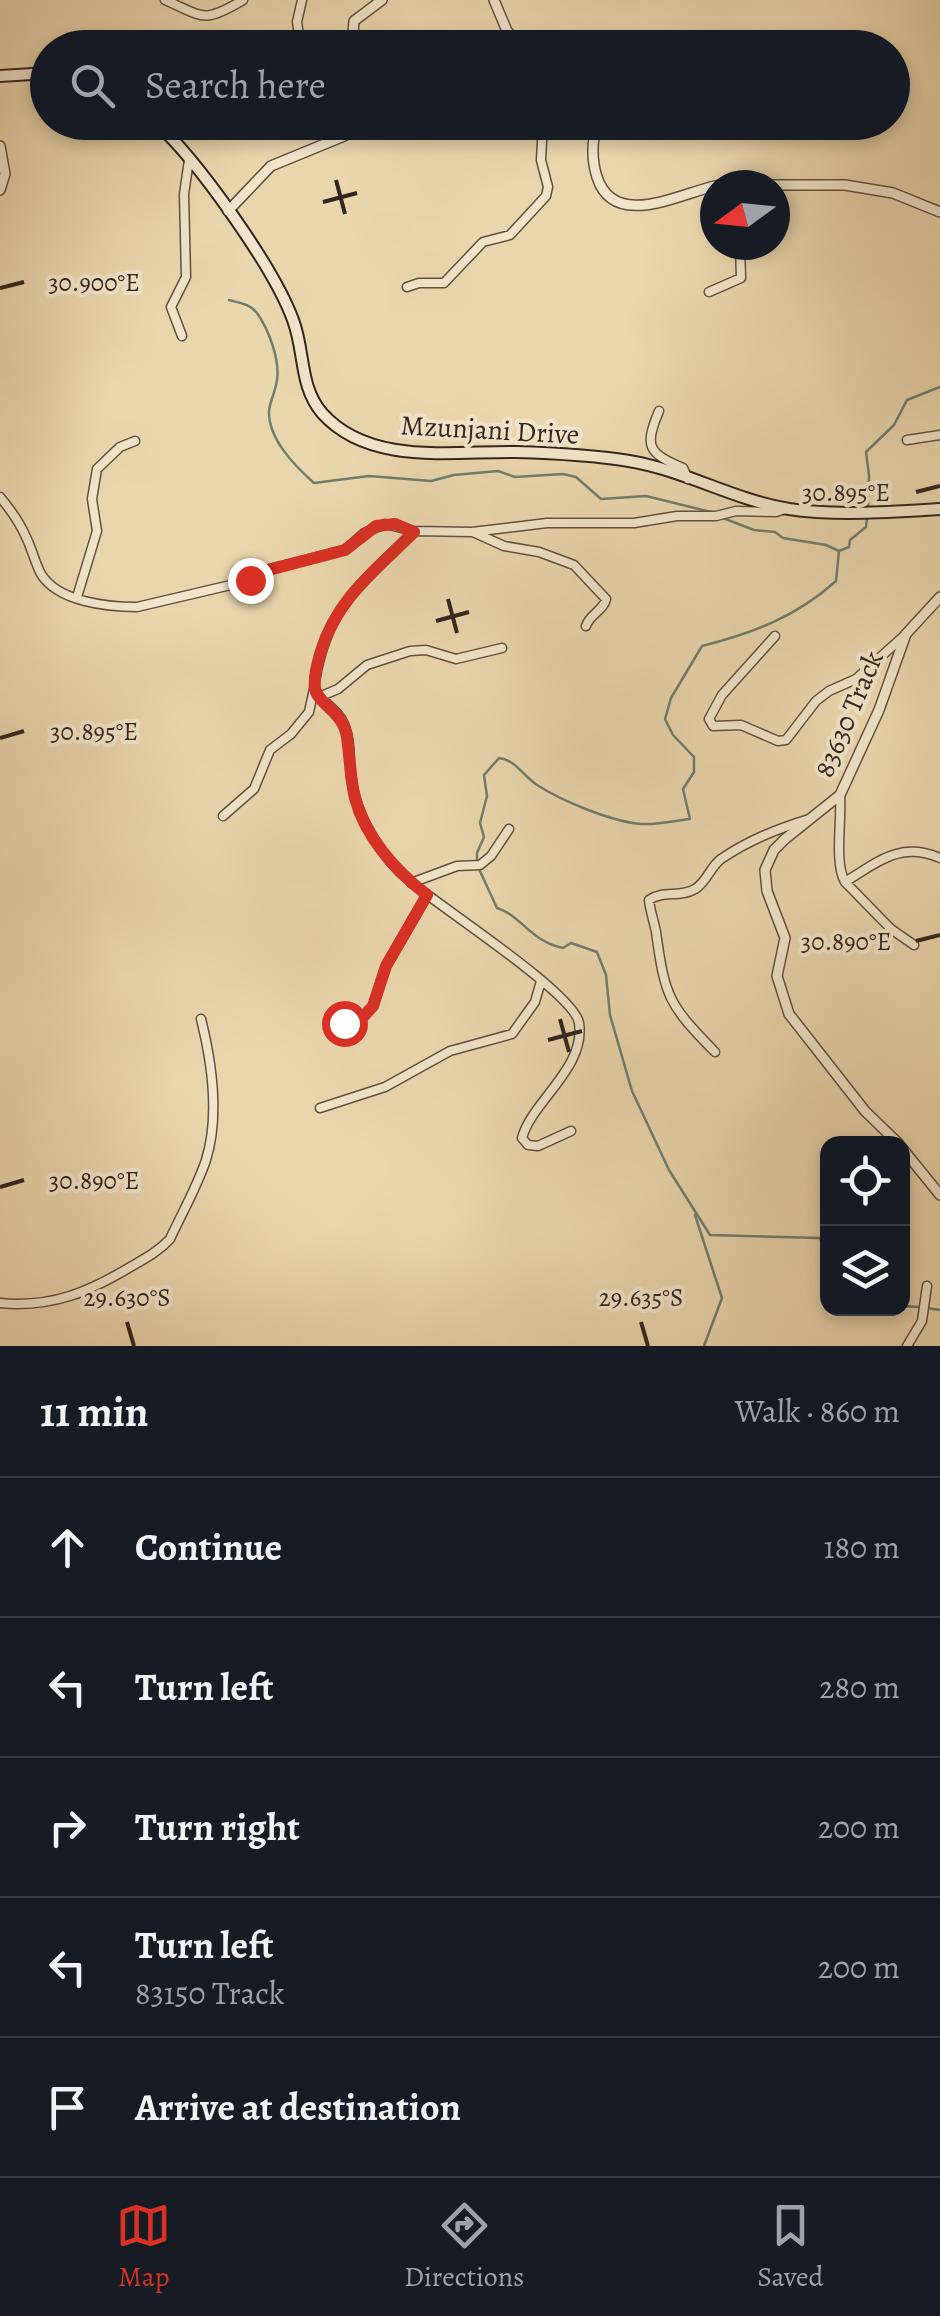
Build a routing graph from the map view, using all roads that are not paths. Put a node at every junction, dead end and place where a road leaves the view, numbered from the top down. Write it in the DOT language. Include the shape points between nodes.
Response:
graph roads {
  1 [pos="165,0"];
  2 [pos="243,0"];
  3 [pos="302,0"];
  4 [pos="382,0"];
  5 [pos="494,0"];
  6 [pos="299,30"];
  7 [pos="353,30"];
  8 [pos="507,30"];
  9 [pos="30,74"];
  10 [pos="0,76"];
  11 [pos="171,140"];
  12 [pos="334,140"];
  13 [pos="543,140"];
  14 [pos="594,140"];
  15 [pos="0,146"];
  16 [pos="189,160"];
  17 [pos="790,184"];
  18 [pos="0,190"];
  19 [pos="700,190"];
  20 [pos="228,211"];
  21 [pos="940,212"];
  22 [pos="740,260"];
  23 [pos="408,288"];
  24 [pos="710,292"];
  25 [pos="182,336"];
  26 [pos="658,411"];
  27 [pos="940,435"];
  28 [pos="907,440"];
  29 [pos="134,441"];
  30 [pos="688,479"];
  31 [pos="0,497"];
  32 [pos="786,509"];
  33 [pos="940,509"];
  34 [pos="414,532"];
  35 [pos="472,532"];
  36 [pos="940,597"];
  37 [pos="77,598"];
  38 [pos="586,626"];
  39 [pos="906,634"];
  40 [pos="775,636"];
  41 [pos="502,648"];
  42 [pos="316,693"];
  43 [pos="840,795"];
  44 [pos="223,816"];
  45 [pos="808,819"];
  46 [pos="509,829"];
  47 [pos="940,858"];
  48 [pos="845,882"];
  49 [pos="412,883"];
  50 [pos="427,895"];
  51 [pos="914,945"];
  52 [pos="541,981"];
  53 [pos="201,1019"];
  54 [pos="344,1023"];
  55 [pos="715,1052"];
  56 [pos="320,1108"];
  57 [pos="570,1131"];
  58 [pos="891,1136"];
  59 [pos="910,1157"];
  60 [pos="940,1195"];
  61 [pos="927,1286"];
  62 [pos="0,1303"];
  63 [pos="908,1346"];
  1 -- 2 [label="street" via="208,18"];
  3 -- 6 [label="street"];
  4 -- 7 [label="street" via="354,21"];
  5 -- 8 [label="street"];
  9 -- 10 [label="main road"];
  11 -- 16 [label="main road, Mzunjani Drive"];
  12 -- 20 [label="street" via="270,166"];
  13 -- 23 [label="street" via="546,196 510,236 483,242 444,284"];
  14 -- 19 [label="street" via="596,172 616,202 648,204"];
  15 -- 18 [label="street" via="6,174"];
  16 -- 20 [label="main road, Mzunjani Drive"];
  16 -- 25 [label="street" via="186,277 172,307"];
  17 -- 21 [label="street" via="862,187"];
  20 -- 30 [label="main road, Mzunjani Drive" via="288,308 314,400 359,441 432,452 612,459"];
  22 -- 24 [label="street" via="741,278"];
  26 -- 30 [label="street" via="650,435 653,452 682,468"];
  27 -- 28 [label="street"];
  29 -- 37 [label="street" via="96,469 97,530"];
  30 -- 32 [label="main road, Mzunjani Drive"];
  31 -- 37 [label="street" via="44,579"];
  32 -- 33 [label="main road, Mzunjani Drive"];
  32 -- 35 [label="street"];
  34 -- 35 [label="street"];
  34 -- 37 [label="street" via="376,526 339,552 137,607"];
  34 -- 42 [label="street" via="341,607 324,641"];
  35 -- 38 [label="street" via="582,570 606,600"];
  36 -- 39 [label="street, 83630 Track"];
  39 -- 40 [label="street" via="856,679 823,695 786,740 746,726 712,726 708,719 716,703"];
  39 -- 43 [label="street, 83630 Track"];
  41 -- 42 [label="street" via="456,659 410,651"];
  42 -- 44 [label="street" via="309,712 270,750 254,789"];
  42 -- 49 [label="street" via="344,724 361,813"];
  43 -- 45 [label="street, 83630 Track"];
  43 -- 48 [label="street"];
  45 -- 55 [label="street" via="771,830 721,859 696,888 649,900 668,996"];
  45 -- 58 [label="street, 83630 Track" via="774,850 765,870 784,938 778,988 796,1026"];
  46 -- 49 [label="street" via="478,865"];
  47 -- 48 [label="street" via="923,850 902,852"];
  48 -- 51 [label="street"];
  49 -- 50 [label="street"];
  50 -- 52 [label="street"];
  50 -- 54 [label="street" via="386,966 373,1006"];
  52 -- 56 [label="street" via="512,1034 466,1045 384,1087"];
  52 -- 57 [label="street" via="566,999 580,1027 566,1070 522,1138 538,1146"];
  53 -- 62 [label="street" via="212,1066 210,1140 170,1239 82,1294 38,1305"];
  59 -- 60 [label="street, 83630 Track"];
  61 -- 63 [label="street" via="922,1321"];
}
